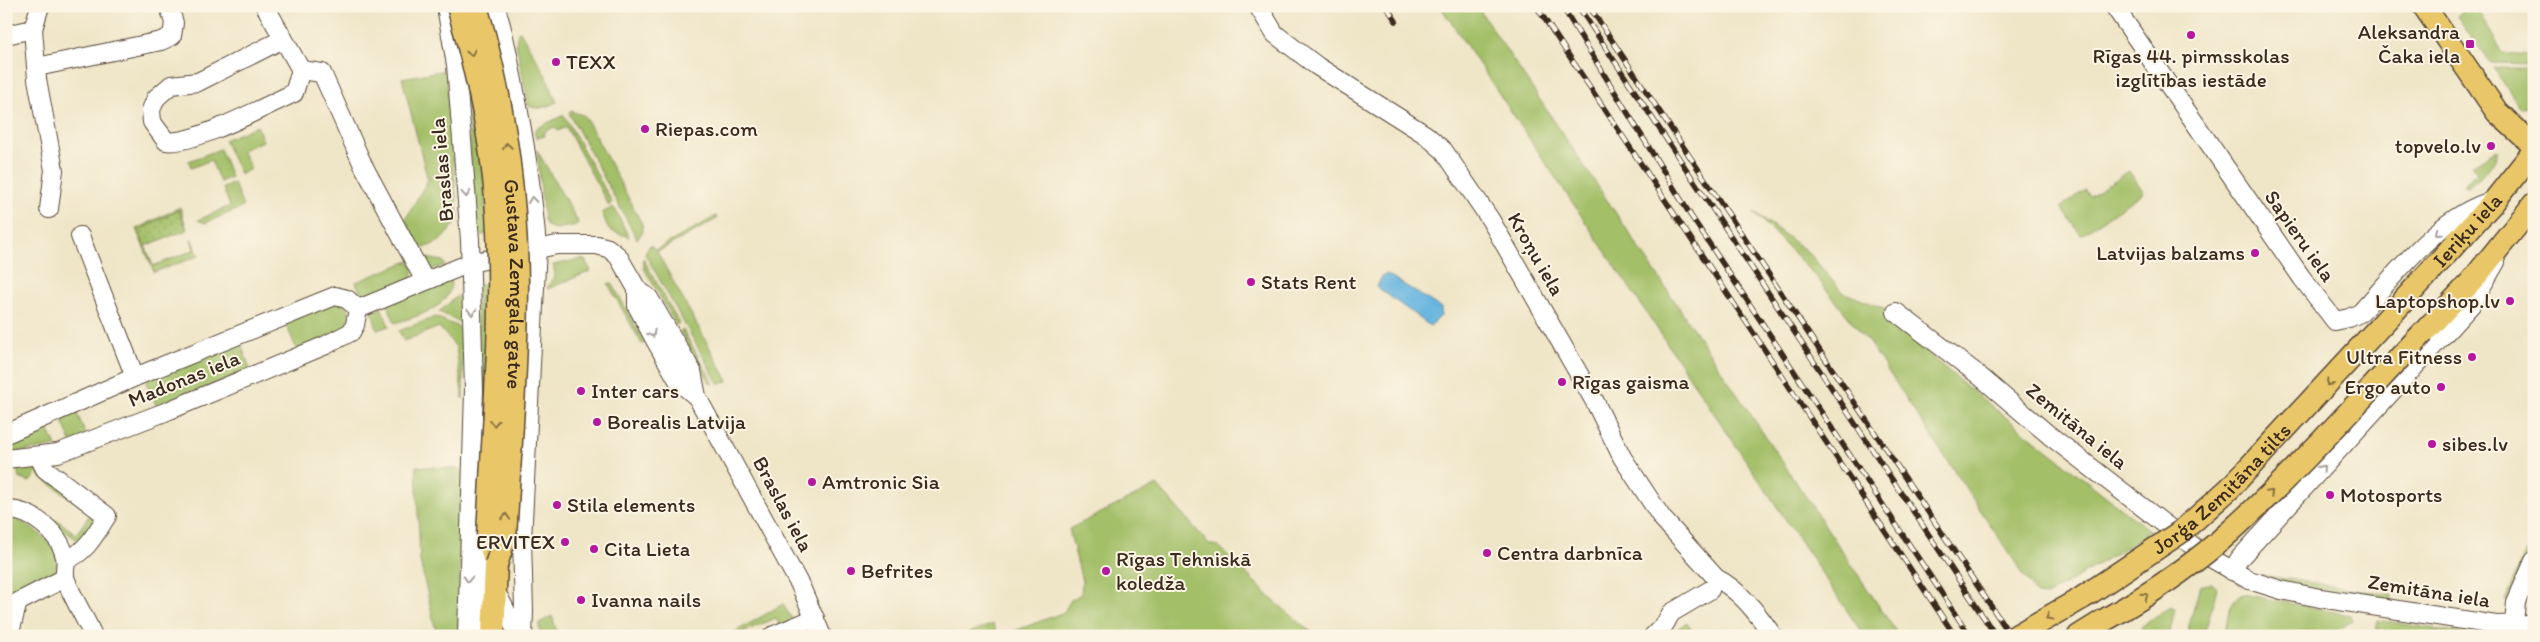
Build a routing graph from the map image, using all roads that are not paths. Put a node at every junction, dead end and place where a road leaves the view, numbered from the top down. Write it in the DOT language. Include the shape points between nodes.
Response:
graph roads {
  1 [pos="40,6"];
  2 [pos="169,6"];
  3 [pos="265,6"];
  4 [pos="446,6"];
  5 [pos="458,6"];
  6 [pos="476,6"];
  7 [pos="495,6"];
  8 [pos="1258,6"];
  9 [pos="2114,6"];
  10 [pos="2424,6"];
  11 [pos="32,29"];
  12 [pos="6,35"];
  13 [pos="283,39"];
  14 [pos="37,67"];
  15 [pos="301,70"];
  16 [pos="2534,146"];
  17 [pos="2534,151"];
  18 [pos="2495,200"];
  19 [pos="2534,204"];
  20 [pos="49,209"];
  21 [pos="80,236"];
  22 [pos="2502,246"];
  23 [pos="537,248"];
  24 [pos="470,263"];
  25 [pos="425,280"];
  26 [pos="358,308"];
  27 [pos="2397,308"];
  28 [pos="1896,312"];
  29 [pos="2424,332"];
  30 [pos="135,377"];
  31 [pos="6,434"];
  32 [pos="39,457"];
  33 [pos="6,459"];
  34 [pos="6,510"];
  35 [pos="488,536"];
  36 [pos="66,560"];
  37 [pos="2534,561"];
  38 [pos="496,565"];
  39 [pos="2232,571"];
  40 [pos="65,578"];
  41 [pos="1713,584"];
  42 [pos="495,589"];
  43 [pos="815,618"];
  44 [pos="2514,624"];
  45 [pos="2534,624"];
  46 [pos="1659,630"];
  47 [pos="9,636"];
  48 [pos="93,636"];
  49 [pos="467,636"];
  50 [pos="479,636"];
  51 [pos="493,636"];
  52 [pos="521,636"];
  53 [pos="772,636"];
  54 [pos="822,636"];
  55 [pos="1773,636"];
  56 [pos="2016,636"];
  57 [pos="2079,636"];
  1 -- 11 [label="street"];
  2 -- 14 [label="street" via="174,22 172,36"];
  3 -- 13 [label="street"];
  4 -- 24 [label="street, Braslas iela, one-way" via="456,65"];
  5 -- 35 [label="main road, Gustava Zemgala gatve, one-way, bridge" via="484,109 497,218 499,312"];
  38 -- 6 [label="main road, Gustava Zemgala gatve, one-way, bridge" via="505,537 517,304 516,246 501,106"];
  23 -- 7 [label="street, one-way" via="521,121"];
  8 -- 41 [label="street, Kroņu iela" via="1275,34 1317,66 1426,135 1444,152 1490,220 1595,402 1622,457 1662,518"];
  18 -- 9 [label="street, Sapieru iela, one-way" via="2472,207 2452,222 2425,244 2360,312 2335,321"];
  10 -- 16 [label="main road" via="2497,112"];
  11 -- 12 [label="street"];
  11 -- 14 [label="street"];
  13 -- 15 [label="street"];
  13 -- 15 [label="street" via="198,82 171,85 156,98 151,110 152,122 166,140 176,143 294,93"];
  14 -- 20 [label="street" via="54,170"];
  15 -- 25 [label="street" via="322,72 363,165"];
  17 -- 18 [label="main road, Ieriķu iela"];
  18 -- 27 [label="main road, Ieriķu iela"];
  19 -- 22 [label="main road, Ieriķu iela"];
  21 -- 30 [label="street"];
  22 -- 29 [label="main road, Ieriķu iela"];
  39 -- 22 [label="street, one-way" via="2240,558 2471,305 2492,271"];
  23 -- 24 [label="street, Braslas iela"];
  23 -- 43 [label="street, Braslas iela" via="578,243 608,248 621,260 637,289 649,298 692,371 697,398 802,587"];
  23 -- 52 [label="street, Gustava Zemgala gatve" via="523,501"];
  24 -- 25 [label="street"];
  24 -- 49 [label="street, Gustava Zemgala gatve, one-way" via="474,390"];
  25 -- 26 [label="street"];
  26 -- 30 [label="street, Madonas iela" via="347,299 335,296"];
  26 -- 32 [label="street, Madonas iela" via="355,325 346,336 166,412 58,453"];
  27 -- 56 [label="main road, Jorģa Zemitāna tilts, one-way, bridge" via="2263,454 2182,531 2108,581"];
  28 -- 39 [label="street, Zemitāna iela" via="2169,528"];
  57 -- 29 [label="main road, Jorģa Zemitāna tilts, one-way, bridge" via="2159,586 2232,530 2296,468"];
  30 -- 31 [label="street, Madonas iela"];
  32 -- 33 [label="street, Madonas iela"];
  32 -- 36 [label="street" via="45,469 107,516 87,546"];
  34 -- 36 [label="street" via="28,513 35,518 63,550"];
  35 -- 38 [label="main road, Gustava Zemgala gatve"];
  35 -- 50 [label="street, Gustava Zemgala gatve"];
  36 -- 40 [label="street"];
  37 -- 44 [label="street" via="2516,602"];
  38 -- 42 [label="main road, Gustava Zemgala gatve"];
  39 -- 44 [label="street, Zemitāna iela" via="2263,586 2320,598 2496,625"];
  40 -- 47 [label="street" via="18,602"];
  40 -- 48 [label="street"];
  41 -- 46 [label="street" via="1703,602"];
  41 -- 55 [label="street, Kroņu iela" via="1727,583 1747,602"];
  42 -- 51 [label="main road, Gustava Zemgala gatve"];
  42 -- 52 [label="street, Gustava Zemgala gatve"];
  43 -- 53 [label="street"];
  43 -- 54 [label="street, Braslas iela"];
  44 -- 45 [label="street, Zemitāna iela"];
}
